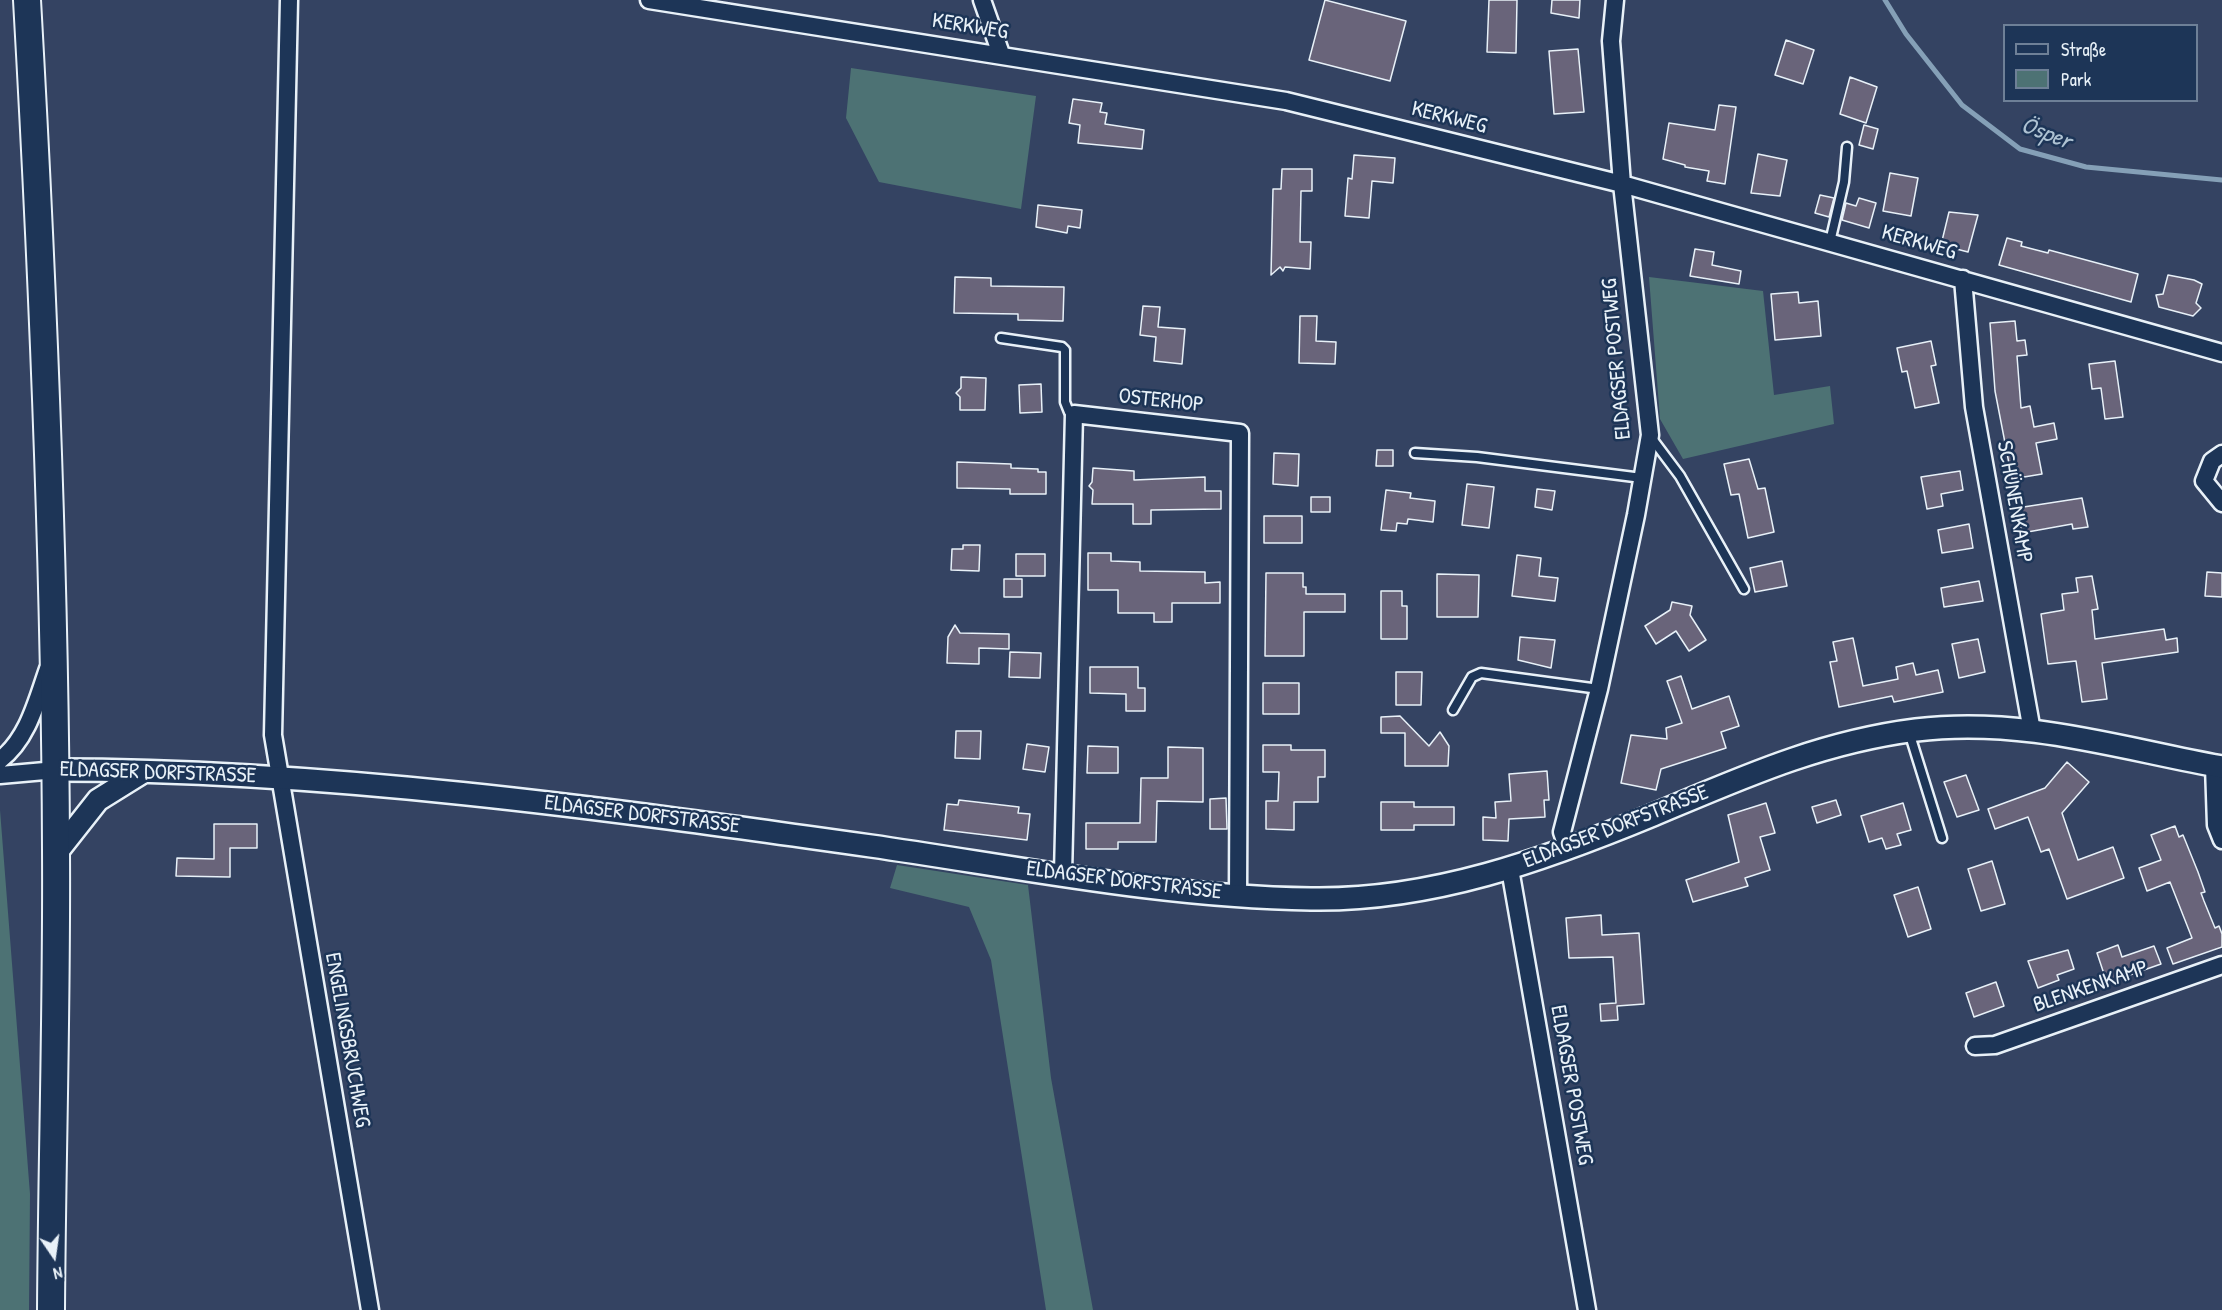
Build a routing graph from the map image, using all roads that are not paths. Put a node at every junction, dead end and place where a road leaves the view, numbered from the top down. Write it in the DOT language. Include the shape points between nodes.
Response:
graph roads {
  1 [pos="27,0"];
  2 [pos="289,0"];
  3 [pos="648,0"];
  4 [pos="982,0"];
  5 [pos="1615,0"];
  6 [pos="1001,54"];
  7 [pos="1847,147"];
  8 [pos="1622,184"];
  9 [pos="1830,242"];
  10 [pos="1963,279"];
  11 [pos="1001,338"];
  12 [pos="2222,353"];
  13 [pos="1074,414"];
  14 [pos="1650,435"];
  15 [pos="1415,453"];
  16 [pos="2222,454"];
  17 [pos="1642,478"];
  18 [pos="2222,503"];
  19 [pos="1744,589"];
  20 [pos="53,657"];
  21 [pos="1599,689"];
  22 [pos="1453,710"];
  23 [pos="1909,731"];
  24 [pos="2032,731"];
  25 [pos="0,760"];
  26 [pos="2218,766"];
  27 [pos="56,770"];
  28 [pos="143,772"];
  29 [pos="0,774"];
  30 [pos="279,777"];
  31 [pos="1942,838"];
  32 [pos="2222,840"];
  33 [pos="1568,849"];
  34 [pos="57,852"];
  35 [pos="1510,869"];
  36 [pos="1063,874"];
  37 [pos="1238,896"];
  38 [pos="2222,965"];
  39 [pos="1975,1046"];
  40 [pos="51,1310"];
  41 [pos="370,1310"];
  42 [pos="1587,1310"];
  1 -- 20 [label="main road" via="40,231"];
  2 -- 30 [label="street, ENGELINGSBRUCHWEG" via="273,735"];
  3 -- 6 [label="street, KERKWEG"];
  4 -- 6 [label="street"];
  5 -- 8 [label="street, ELDAGSER POSTWEG" via="1611,41"];
  6 -- 8 [label="street, KERKWEG" via="1286,101"];
  7 -- 9 [label="lane" via="1844,182"];
  8 -- 9 [label="street, KERKWEG"];
  8 -- 14 [label="street, ELDAGSER POSTWEG"];
  9 -- 10 [label="street, KERKWEG"];
  10 -- 12 [label="street, KERKWEG"];
  10 -- 24 [label="street, SCHÜNENKAMP" via="1974,407"];
  11 -- 13 [label="lane" via="1062,346 1065,402"];
  13 -- 36 [label="street"];
  13 -- 37 [label="street, OSTERHOP" via="1240,433"];
  14 -- 17 [label="street, ELDAGSER POSTWEG"];
  14 -- 19 [label="lane" via="1680,476"];
  15 -- 17 [label="lane"];
  16 -- 18 [label="street" via="2212,461 2204,481"];
  17 -- 21 [label="street, ELDAGSER POSTWEG"];
  20 -- 25 [label="street" via="28,724"];
  20 -- 27 [label="main road"];
  21 -- 22 [label="lane" via="1481,673 1472,677"];
  21 -- 33 [label="street, ELDAGSER POSTWEG" via="1562,832"];
  23 -- 24 [label="street, ELDAGSER DORFSTRASSE"];
  23 -- 31 [label="lane"];
  23 -- 33 [label="street, ELDAGSER DORFSTRASSE" via="1772,764"];
  24 -- 26 [label="street, ELDAGSER DORFSTRASSE" via="2105,741"];
  26 -- 32 [label="street" via="2216,825"];
  27 -- 28 [label="street, ELDAGSER DORFSTRASSE"];
  27 -- 29 [label="street, ELDAGSER DORFSTRASSE"];
  27 -- 34 [label="main road"];
  28 -- 30 [label="street, ELDAGSER DORFSTRASSE"];
  28 -- 34 [label="street" via="98,800"];
  30 -- 36 [label="street, ELDAGSER DORFSTRASSE" via="584,806"];
  30 -- 41 [label="street, ENGELINGSBRUCHWEG"];
  33 -- 35 [label="street, ELDAGSER DORFSTRASSE"];
  34 -- 40 [label="main road"];
  35 -- 37 [label="street, ELDAGSER DORFSTRASSE" via="1394,895 1315,899"];
  35 -- 42 [label="street, ELDAGSER POSTWEG"];
  36 -- 37 [label="street, ELDAGSER DORFSTRASSE"];
  38 -- 39 [label="street, BLENKENKAMP" via="1995,1045"];
}
